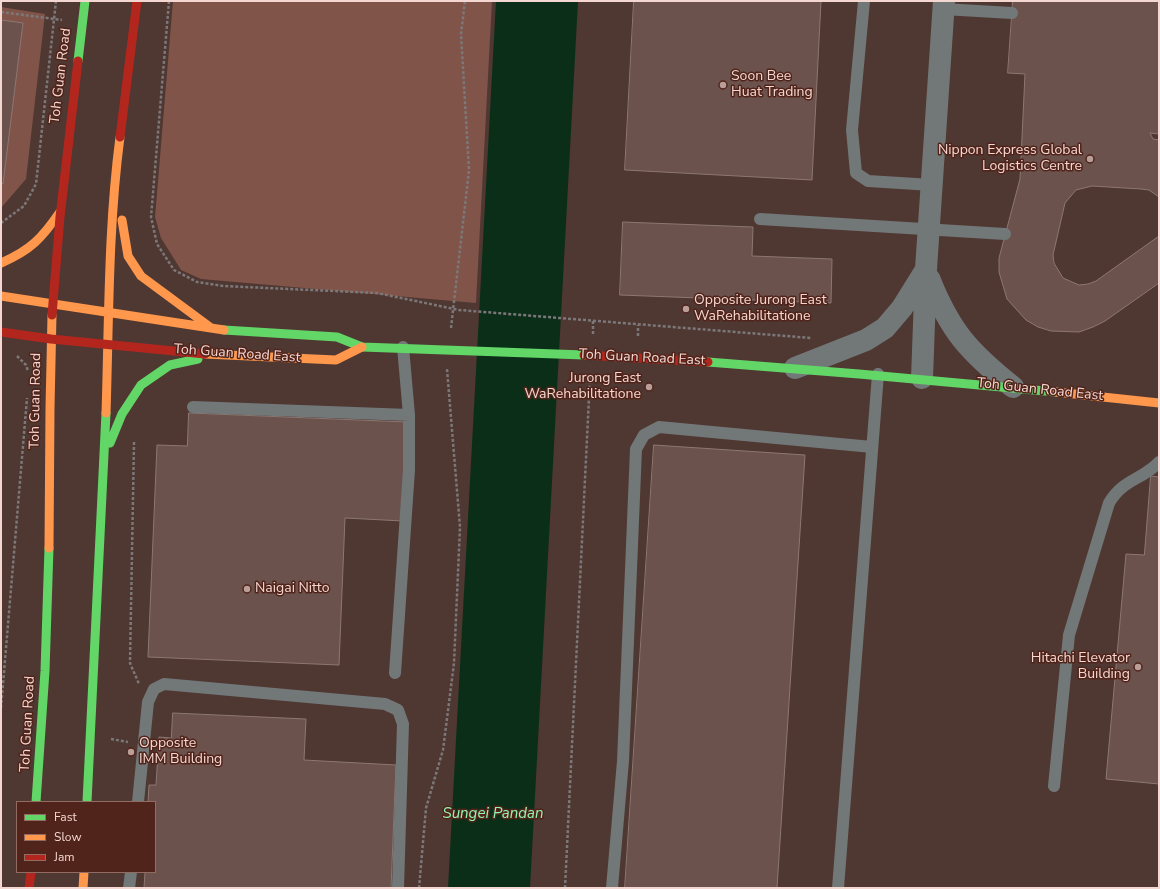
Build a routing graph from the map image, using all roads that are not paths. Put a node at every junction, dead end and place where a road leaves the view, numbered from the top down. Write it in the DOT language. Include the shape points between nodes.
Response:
graph roads {
  1 [pos="85,1"];
  2 [pos="137,1"];
  3 [pos="864,1"];
  4 [pos="944,5"];
  5 [pos="1012,13"];
  6 [pos="115,174"];
  7 [pos="932,185"];
  8 [pos="60,212"];
  9 [pos="760,219"];
  10 [pos="929,229"];
  11 [pos="1005,234"];
  12 [pos="1,263"];
  13 [pos="926,269"];
  14 [pos="1,296"];
  15 [pos="53,306"];
  16 [pos="110,314"];
  17 [pos="213,329"];
  18 [pos="1,332"];
  19 [pos="51,339"];
  20 [pos="109,345"];
  21 [pos="362,347"];
  22 [pos="403,347"];
  23 [pos="215,355"];
  24 [pos="795,368"];
  25 [pos="878,374"];
  26 [pos="922,378"];
  27 [pos="1013,387"];
  28 [pos="1159,403"];
  29 [pos="193,406"];
  30 [pos="409,415"];
  31 [pos="872,447"];
  32 [pos="105,454"];
  33 [pos="1159,462"];
  34 [pos="394,673"];
  35 [pos="1054,786"];
  36 [pos="36,801"];
  37 [pos="87,801"];
  38 [pos="138,801"];
  39 [pos="30,873"];
  40 [pos="84,873"];
  41 [pos="130,873"];
  42 [pos="29,888"];
  43 [pos="83,888"];
  44 [pos="129,888"];
  45 [pos="398,888"];
  46 [pos="612,888"];
  47 [pos="838,888"];
  1 -- 8 [label="main road, Toh Guan Road"];
  2 -- 6 [label="main road"];
  3 -- 7 [label="lane" via="852,130 856,173 868,181"];
  4 -- 5 [label="lane"];
  4 -- 7 [label="street"];
  6 -- 16 [label="main road"];
  6 -- 17 [label="main road" via="128,256 141,276"];
  7 -- 10 [label="street"];
  8 -- 12 [label="main road" via="42,239 25,253"];
  8 -- 15 [label="main road, Toh Guan Road"];
  9 -- 10 [label="lane"];
  10 -- 11 [label="lane"];
  10 -- 13 [label="street"];
  13 -- 24 [label="street" via="902,308 885,328 866,340"];
  13 -- 26 [label="street"];
  13 -- 27 [label="street" via="940,305 965,344"];
  14 -- 15 [label="main road, Toh Guan Road East"];
  15 -- 16 [label="main road, Toh Guan Road East"];
  15 -- 19 [label="main road, Toh Guan Road"];
  16 -- 17 [label="main road, Toh Guan Road East"];
  16 -- 20 [label="main road"];
  17 -- 21 [label="main road, Toh Guan Road East" via="336,336"];
  18 -- 19 [label="main road, Toh Guan Road East"];
  19 -- 20 [label="main road, Toh Guan Road East"];
  19 -- 36 [label="main road, Toh Guan Road" via="44,692"];
  20 -- 23 [label="main road, Toh Guan Road East"];
  20 -- 32 [label="main road"];
  21 -- 22 [label="main road, Toh Guan Road East"];
  21 -- 23 [label="main road, Toh Guan Road East" via="336,360"];
  22 -- 24 [label="main road, Toh Guan Road East" via="591,355"];
  22 -- 30 [label="lane"];
  23 -- 32 [label="main road" via="170,365 141,386 122,414"];
  24 -- 25 [label="main road, Toh Guan Road East"];
  25 -- 26 [label="main road, Toh Guan Road East"];
  25 -- 31 [label="lane"];
  26 -- 27 [label="main road, Toh Guan Road East"];
  27 -- 28 [label="main road, Toh Guan Road East"];
  29 -- 30 [label="lane"];
  30 -- 34 [label="lane" via="409,470"];
  31 -- 46 [label="lane" via="659,427 644,435 636,449 623,761"];
  31 -- 47 [label="lane"];
  32 -- 37 [label="main road"];
  33 -- 35 [label="lane" via="1116,492 1109,503 1069,635"];
  38 -- 45 [label="lane" via="148,702 154,689 164,684 385,704 398,710 403,724"];
  39 -- 42 [label="main road"];
  40 -- 43 [label="main road"];
  41 -- 44 [label="lane"];
}
